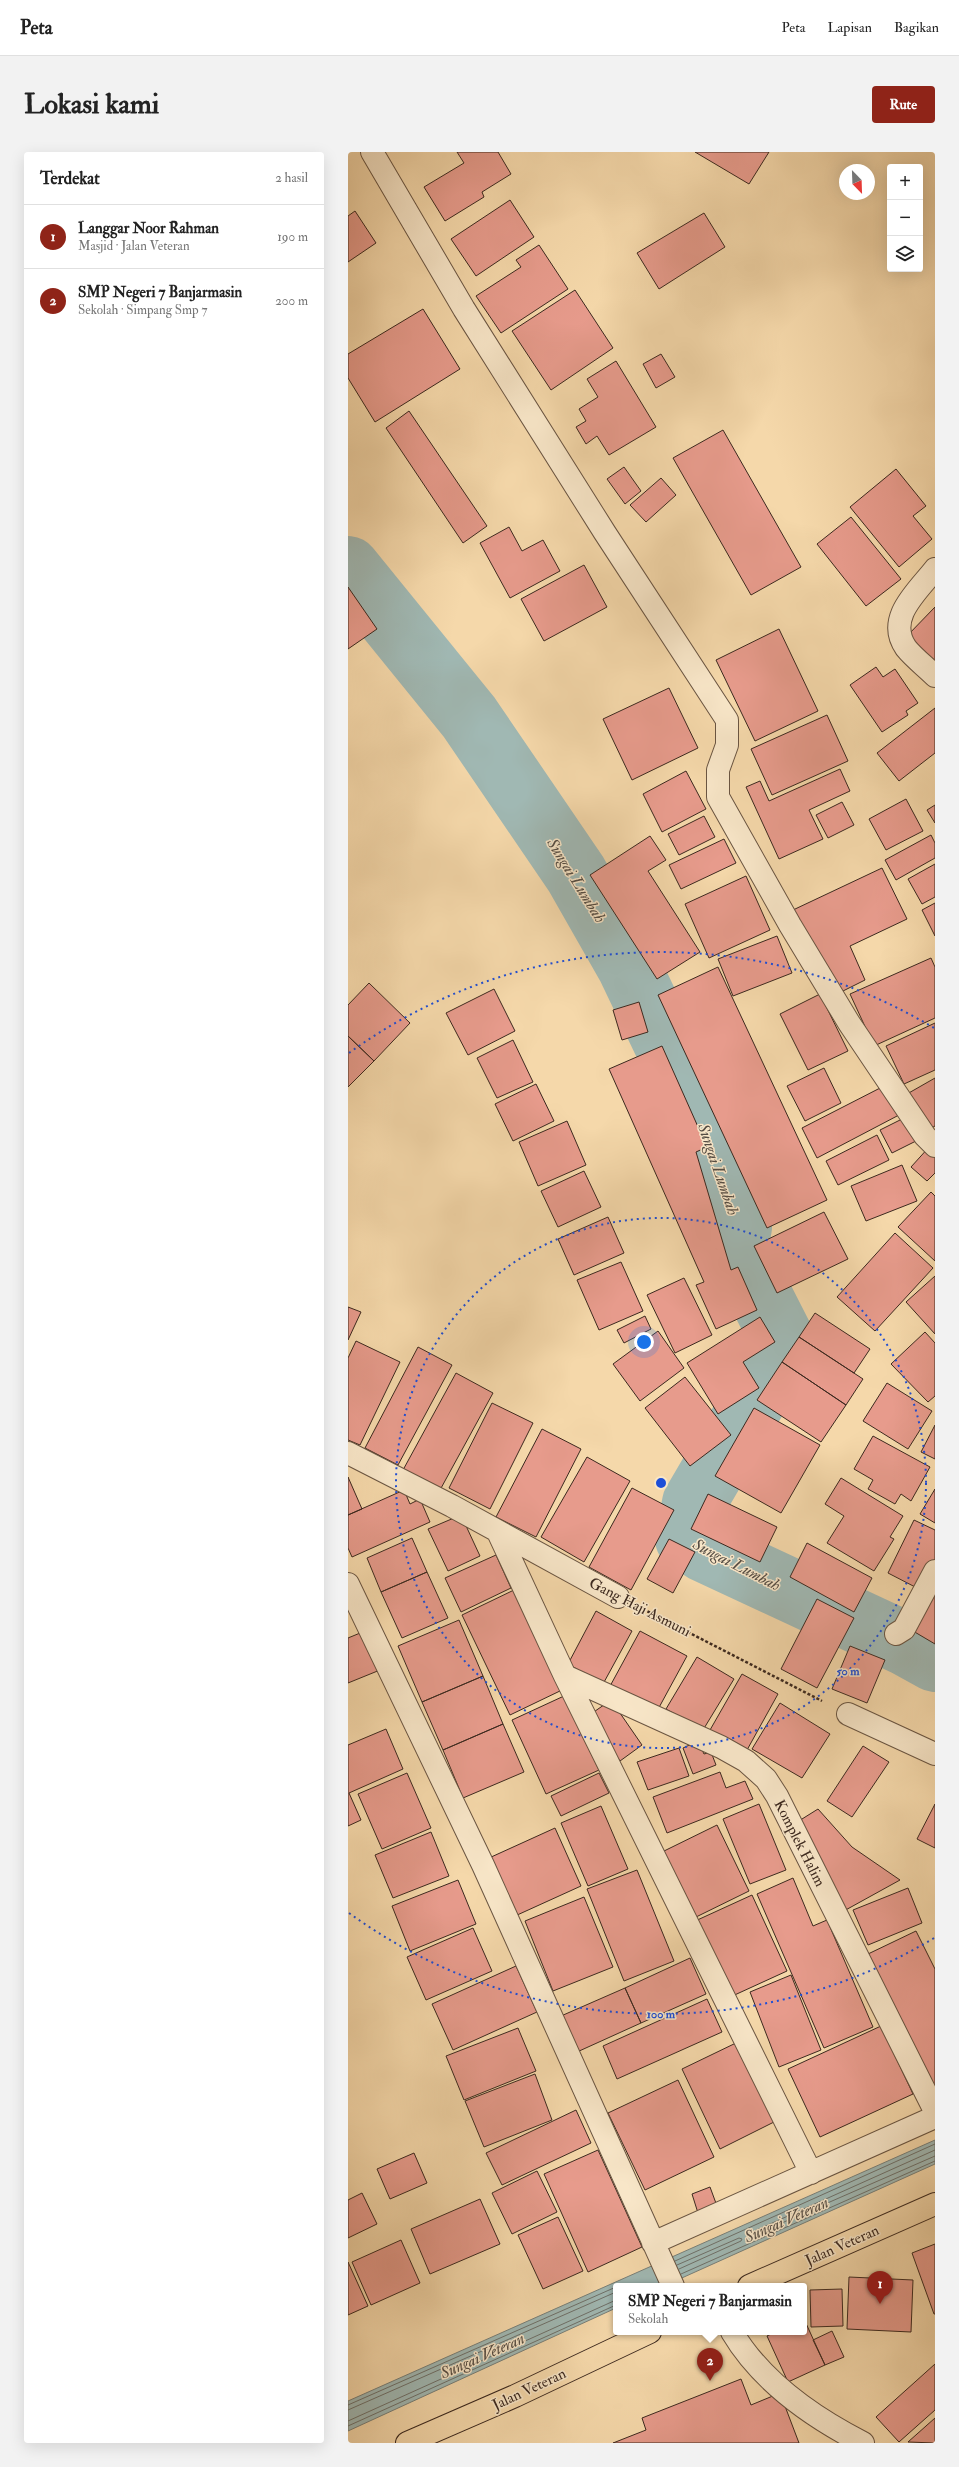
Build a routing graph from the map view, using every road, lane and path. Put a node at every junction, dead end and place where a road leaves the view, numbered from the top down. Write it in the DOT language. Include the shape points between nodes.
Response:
graph roads {
  1 [pos="372,152"];
  2 [pos="935,569"];
  3 [pos="935,676"];
  4 [pos="935,1146"];
  5 [pos="348,1453"];
  6 [pos="498,1532"];
  7 [pos="935,1571"];
  8 [pos="348,1584"];
  9 [pos="618,1596"];
  10 [pos="896,1634"];
  11 [pos="565,1676"];
  12 [pos="848,1714"];
  13 [pos="935,1754"];
  14 [pos="935,2111"];
  15 [pos="935,2117"];
  16 [pos="811,2173"];
  17 [pos="935,2204"];
  18 [pos="657,2251"];
  19 [pos="672,2283"];
  20 [pos="756,2283"];
  21 [pos="644,2335"];
  22 [pos="734,2335"];
  23 [pos="407,2443"];
  24 [pos="863,2443"];
  1 -- 4 [label="street" via="464,309 727,720 727,745 718,770 718,797 849,1023 925,1136"];
  2 -- 3 [label="street" via="902,610 899,625 906,648"];
  5 -- 6 [label="street, Gang Haji Asmuni"];
  6 -- 9 [label="street, Gang Haji Asmuni"];
  6 -- 11 [label="street"];
  7 -- 10 [label="street" via="904,1629"];
  8 -- 18 [label="street" via="483,1866"];
  9 -- 12 [label="path, Gang Haji Asmuni"];
  11 -- 14 [label="street, Komplek Halim" via="721,1747 746,1761 766,1779 777,1796"];
  11 -- 16 [label="street"];
  12 -- 13 [label="street"];
  15 -- 16 [label="street"];
  16 -- 18 [label="street"];
  17 -- 20 [label="main road, Jalan Veteran"];
  18 -- 19 [label="street"];
  21 -- 23 [label="main road, Jalan Veteran" via="515,2396"];
  22 -- 24 [label="street" via="756,2367 778,2387 814,2414"];
}
